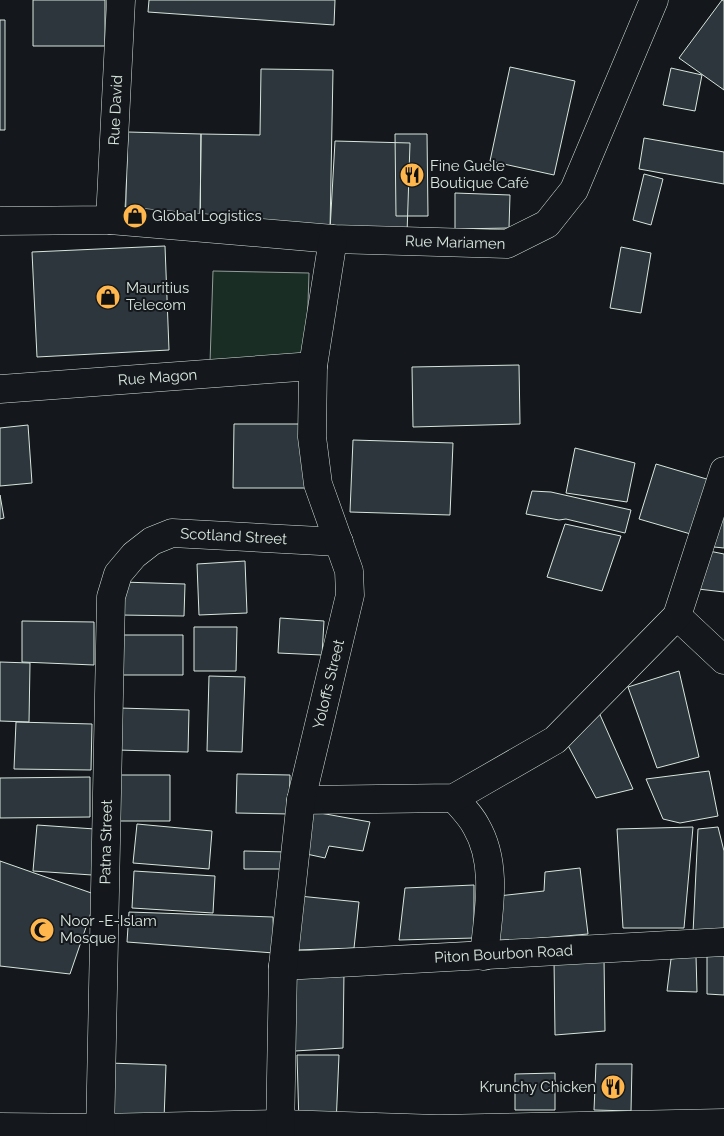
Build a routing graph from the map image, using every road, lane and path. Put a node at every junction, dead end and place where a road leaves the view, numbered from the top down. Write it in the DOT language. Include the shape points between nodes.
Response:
graph roads {
  1 [pos="121,0"];
  2 [pos="654,0"];
  3 [pos="110,220"];
  4 [pos="0,221"];
  5 [pos="333,239"];
  6 [pos="313,366"];
  7 [pos="0,389"];
  8 [pos="724,471"];
  9 [pos="339,542"];
  10 [pos="134,555"];
  11 [pos="677,616"];
  12 [pos="724,660"];
  13 [pos="454,798"];
  14 [pos="301,800"];
  15 [pos="724,942"];
  16 [pos="484,956"];
  17 [pos="283,966"];
  18 [pos="724,1123"];
  19 [pos="0,1127"];
  20 [pos="280,1130"];
  21 [pos="100,1132"];
  22 [pos="438,1132"];
  1 -- 3 [label="street, Rue David"];
  2 -- 5 [label="street, Rue Mariamen" via="574,190 547,224 507,244"];
  3 -- 4 [label="street, Rue Mariamen"];
  3 -- 5 [label="street, Rue Mariamen"];
  5 -- 6 [label="street, Yoloffs Street"];
  6 -- 7 [label="street, Rue Magon"];
  6 -- 9 [label="street, Yoloffs Street" via="312,437 318,484"];
  8 -- 11 [label="street"];
  9 -- 10 [label="street, Scotland Street" via="172,533 152,541"];
  9 -- 14 [label="street, Yoloffs Street" via="348,571 350,595"];
  10 -- 21 [label="street, Patna Street" via="118,574 111,597"];
  11 -- 12 [label="street"];
  11 -- 13 [label="street" via="555,740"];
  13 -- 14 [label="street"];
  13 -- 16 [label="street" via="476,826 488,857 490,887"];
  14 -- 17 [label="street, Yoloffs Street"];
  15 -- 16 [label="street, Piton Bourbon Road"];
  16 -- 17 [label="street, Piton Bourbon Road"];
  17 -- 20 [label="street, Yoloffs Street"];
  18 -- 22 [label="street"];
  19 -- 21 [label="street"];
  20 -- 21 [label="street"];
  20 -- 22 [label="street"];
}
